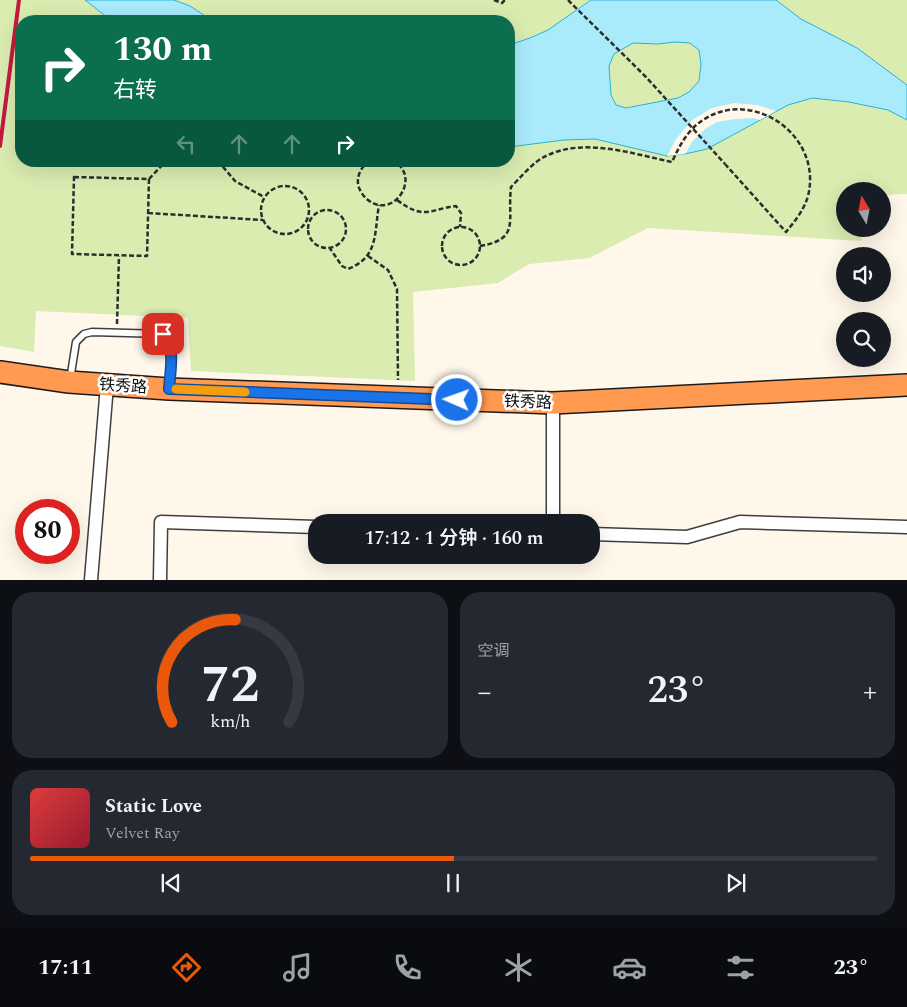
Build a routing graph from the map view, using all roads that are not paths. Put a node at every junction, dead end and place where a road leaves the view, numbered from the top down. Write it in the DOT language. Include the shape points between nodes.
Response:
graph roads {
  1 [pos="0,372"];
  2 [pos="69,382"];
  3 [pos="107,385"];
  4 [pos="907,385"];
  5 [pos="169,389"];
  6 [pos="553,403"];
  7 [pos="553,514"];
  8 [pos="308,527"];
  9 [pos="907,527"];
  10 [pos="600,534"];
  11 [pos="91,580"];
  12 [pos="160,580"];
  1 -- 2 [label="highway, 铁秀路"];
  2 -- 3 [label="highway, 铁秀路"];
  2 -- 5 [label="lane" via="76,342 84,334 163,334 172,350"];
  3 -- 5 [label="highway, 铁秀路"];
  3 -- 11 [label="street"];
  4 -- 6 [label="highway, 铁秀路"];
  5 -- 6 [label="highway, 铁秀路"];
  6 -- 7 [label="street"];
  8 -- 12 [label="street" via="161,522"];
  9 -- 10 [label="street" via="740,522 687,537"];
}
